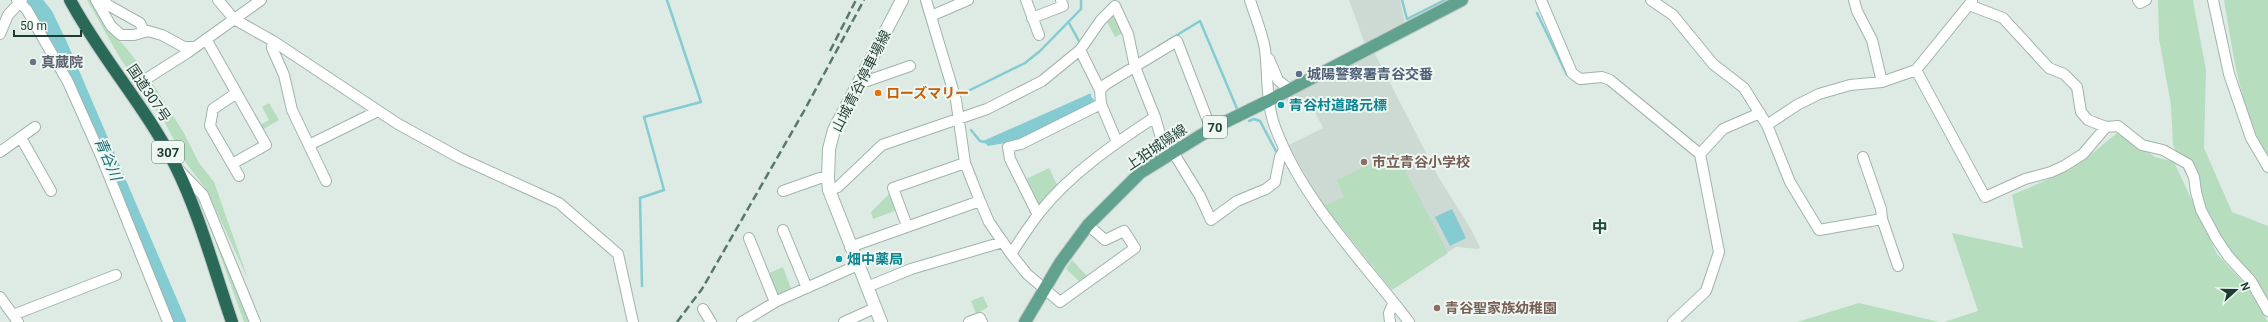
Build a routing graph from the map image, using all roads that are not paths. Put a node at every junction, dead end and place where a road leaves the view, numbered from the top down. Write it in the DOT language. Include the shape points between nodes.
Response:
graph roads {
  1 [pos="70,0"];
  2 [pos="96,0"];
  3 [pos="104,0"];
  4 [pos="218,0"];
  5 [pos="261,0"];
  6 [pos="902,0"];
  7 [pos="926,0"];
  8 [pos="968,0"];
  9 [pos="1026,0"];
  10 [pos="1061,0"];
  11 [pos="1250,0"];
  12 [pos="1462,0"];
  13 [pos="1541,0"];
  14 [pos="1651,0"];
  15 [pos="1854,0"];
  16 [pos="2138,0"];
  17 [pos="2146,0"];
  18 [pos="2213,0"];
  19 [pos="19,1"];
  20 [pos="1114,3"];
  21 [pos="1971,3"];
  22 [pos="931,16"];
  23 [pos="1032,18"];
  24 [pos="234,19"];
  25 [pos="144,32"];
  26 [pos="0,34"];
  27 [pos="1039,35"];
  28 [pos="206,40"];
  29 [pos="272,41"];
  30 [pos="192,47"];
  31 [pos="1264,48"];
  32 [pos="1080,50"];
  33 [pos="910,66"];
  34 [pos="1135,67"];
  35 [pos="1916,70"];
  36 [pos="146,79"];
  37 [pos="860,80"];
  38 [pos="1882,82"];
  39 [pos="1100,90"];
  40 [pos="1290,90"];
  41 [pos="235,94"];
  42 [pos="1268,101"];
  43 [pos="1101,104"];
  44 [pos="378,111"];
  45 [pos="1760,113"];
  46 [pos="1155,118"];
  47 [pos="959,119"];
  48 [pos="1766,125"];
  49 [pos="35,127"];
  50 [pos="2106,127"];
  51 [pos="1211,129"];
  52 [pos="21,138"];
  53 [pos="1117,142"];
  54 [pos="309,145"];
  55 [pos="1284,150"];
  56 [pos="0,152"];
  57 [pos="1169,153"];
  58 [pos="1700,154"];
  59 [pos="1863,157"];
  60 [pos="965,163"];
  61 [pos="232,164"];
  62 [pos="177,168"];
  63 [pos="2268,168"];
  64 [pos="239,176"];
  65 [pos="828,178"];
  66 [pos="326,181"];
  67 [pos="829,190"];
  68 [pos="51,191"];
  69 [pos="783,191"];
  70 [pos="980,201"];
  71 [pos="1038,215"];
  72 [pos="1882,219"];
  73 [pos="1088,225"];
  74 [pos="907,226"];
  75 [pos="783,230"];
  76 [pos="749,238"];
  77 [pos="1003,242"];
  78 [pos="850,247"];
  79 [pos="1011,254"];
  80 [pos="858,265"];
  81 [pos="1898,266"];
  82 [pos="116,275"];
  83 [pos="867,287"];
  84 [pos="807,288"];
  85 [pos="1045,290"];
  86 [pos="0,297"];
  87 [pos="775,302"];
  88 [pos="1393,304"];
  89 [pos="876,308"];
  90 [pos="704,309"];
  91 [pos="2268,311"];
  92 [pos="15,319"];
  93 [pos="168,322"];
  94 [pos="232,322"];
  95 [pos="256,322"];
  96 [pos="633,322"];
  97 [pos="711,322"];
  98 [pos="742,322"];
  99 [pos="844,322"];
  100 [pos="881,322"];
  101 [pos="969,322"];
  102 [pos="982,322"];
  103 [pos="1025,322"];
  104 [pos="1390,322"];
  105 [pos="1409,322"];
  106 [pos="1673,322"];
  1 -- 62 [label="highway, 国道307号 / 307" via="85,28 152,124"];
  2 -- 25 [label="street" via="111,26 121,35"];
  3 -- 25 [label="street" via="108,5 140,23"];
  4 -- 24 [label="street"];
  5 -- 24 [label="street"];
  6 -- 37 [label="main road, 山城青谷停車場線"];
  7 -- 22 [label="street"];
  8 -- 22 [label="street"];
  9 -- 23 [label="street"];
  10 -- 23 [label="street" via="1063,6"];
  11 -- 31 [label="street"];
  12 -- 40 [label="main road, 上狛城陽線 / 70"];
  13 -- 58 [label="street" via="1572,73 1580,79 1602,77 1610,80"];
  14 -- 45 [label="street" via="1673,15 1712,64 1744,88"];
  15 -- 38 [label="street" via="1872,40"];
  16 -- 17 [label="street" via="2140,3"];
  18 -- 63 [label="street" via="2232,81 2251,138"];
  19 -- 26 [label="street" via="8,15"];
  19 -- 93 [label="street" via="27,10 68,82"];
  20 -- 32 [label="street"];
  20 -- 34 [label="street" via="1128,34"];
  21 -- 35 [label="street"];
  21 -- 50 [label="street" via="2004,18 2049,68 2064,74 2078,87 2081,112 2088,120"];
  22 -- 47 [label="street" via="956,100"];
  23 -- 27 [label="street"];
  24 -- 28 [label="street"];
  24 -- 29 [label="street"];
  25 -- 30 [label="street" via="162,35 184,46"];
  28 -- 30 [label="street"];
  28 -- 41 [label="street"];
  29 -- 44 [label="street"];
  29 -- 54 [label="street" via="272,48 284,75 292,110"];
  30 -- 36 [label="street" via="187,53"];
  31 -- 40 [label="street" via="1278,80"];
  31 -- 42 [label="street"];
  32 -- 39 [label="street"];
  32 -- 47 [label="street" via="1042,81 987,109"];
  33 -- 37 [label="street" via="867,81"];
  34 -- 39 [label="street"];
  34 -- 46 [label="street"];
  34 -- 51 [label="street" via="1177,41"];
  35 -- 38 [label="street"];
  35 -- 50 [label="street" via="1985,197 2025,179 2064,166 2083,154"];
  37 -- 65 [label="main road, 山城青谷停車場線" via="834,130 829,149"];
  38 -- 48 [label="street" via="1850,85 1819,94"];
  39 -- 43 [label="street"];
  40 -- 42 [label="main road, 上狛城陽線 / 70"];
  41 -- 61 [label="street" via="213,109 210,126"];
  41 -- 61 [label="street" via="266,145"];
  42 -- 51 [label="main road, 上狛城陽線 / 70"];
  42 -- 55 [label="street" via="1274,126"];
  43 -- 53 [label="street"];
  43 -- 71 [label="street" via="1021,144 1008,147 1010,159"];
  44 -- 54 [label="street"];
  44 -- 96 [label="street" via="460,158 559,203 618,254"];
  45 -- 48 [label="street"];
  45 -- 58 [label="street" via="1723,129"];
  46 -- 53 [label="street"];
  46 -- 57 [label="street"];
  47 -- 60 [label="street"];
  47 -- 67 [label="street" via="882,145 838,187"];
  48 -- 72 [label="street" via="1790,182 1819,230"];
  49 -- 52 [label="street"];
  50 -- 91 [label="street" via="2118,126 2142,144 2163,150 2188,164 2194,177 2201,210 2216,238 2251,281"];
  51 -- 57 [label="main road, 上狛城陽線 / 70"];
  52 -- 56 [label="street"];
  52 -- 68 [label="street"];
  53 -- 71 [label="street" via="1077,175"];
  54 -- 66 [label="street"];
  55 -- 57 [label="street" via="1275,182 1266,189 1237,201 1211,220 1200,196"];
  55 -- 88 [label="street" via="1309,194"];
  57 -- 73 [label="main road, 上狛城陽線 / 70" via="1140,173"];
  58 -- 106 [label="street" via="1719,252 1706,291"];
  59 -- 72 [label="street" via="1881,208"];
  60 -- 70 [label="street"];
  60 -- 74 [label="street" via="893,188"];
  61 -- 64 [label="street"];
  62 -- 94 [label="highway, 国道307号 / 307"];
  62 -- 95 [label="street" via="203,195"];
  65 -- 67 [label="main road, 山城青谷停車場線"];
  65 -- 69 [label="street" via="820,178"];
  67 -- 78 [label="main road, 山城青谷停車場線"];
  70 -- 74 [label="street"];
  70 -- 77 [label="street" via="989,222"];
  71 -- 79 [label="street"];
  72 -- 81 [label="street"];
  73 -- 85 [label="main road, 上狛城陽線 / 70"];
  73 -- 85 [label="street" via="1105,240 1124,230 1135,248 1060,302"];
  74 -- 78 [label="street"];
  75 -- 84 [label="street"];
  76 -- 87 [label="street"];
  77 -- 79 [label="street"];
  77 -- 83 [label="street" via="911,269"];
  78 -- 80 [label="main road, 山城青谷停車場線"];
  79 -- 85 [label="street" via="1027,274"];
  80 -- 83 [label="main road, 山城青谷停車場線"];
  80 -- 84 [label="street"];
  82 -- 92 [label="street"];
  83 -- 89 [label="main road, 山城青谷停車場線"];
  84 -- 87 [label="street"];
  85 -- 103 [label="main road, 上狛城陽線 / 70"];
  86 -- 92 [label="street"];
  87 -- 98 [label="street"];
  88 -- 104 [label="street" via="1389,313"];
  88 -- 105 [label="street"];
  89 -- 99 [label="street"];
  89 -- 100 [label="main road, 山城青谷停車場線"];
  90 -- 97 [label="street"];
  101 -- 102 [label="street" via="980,318"];
}
